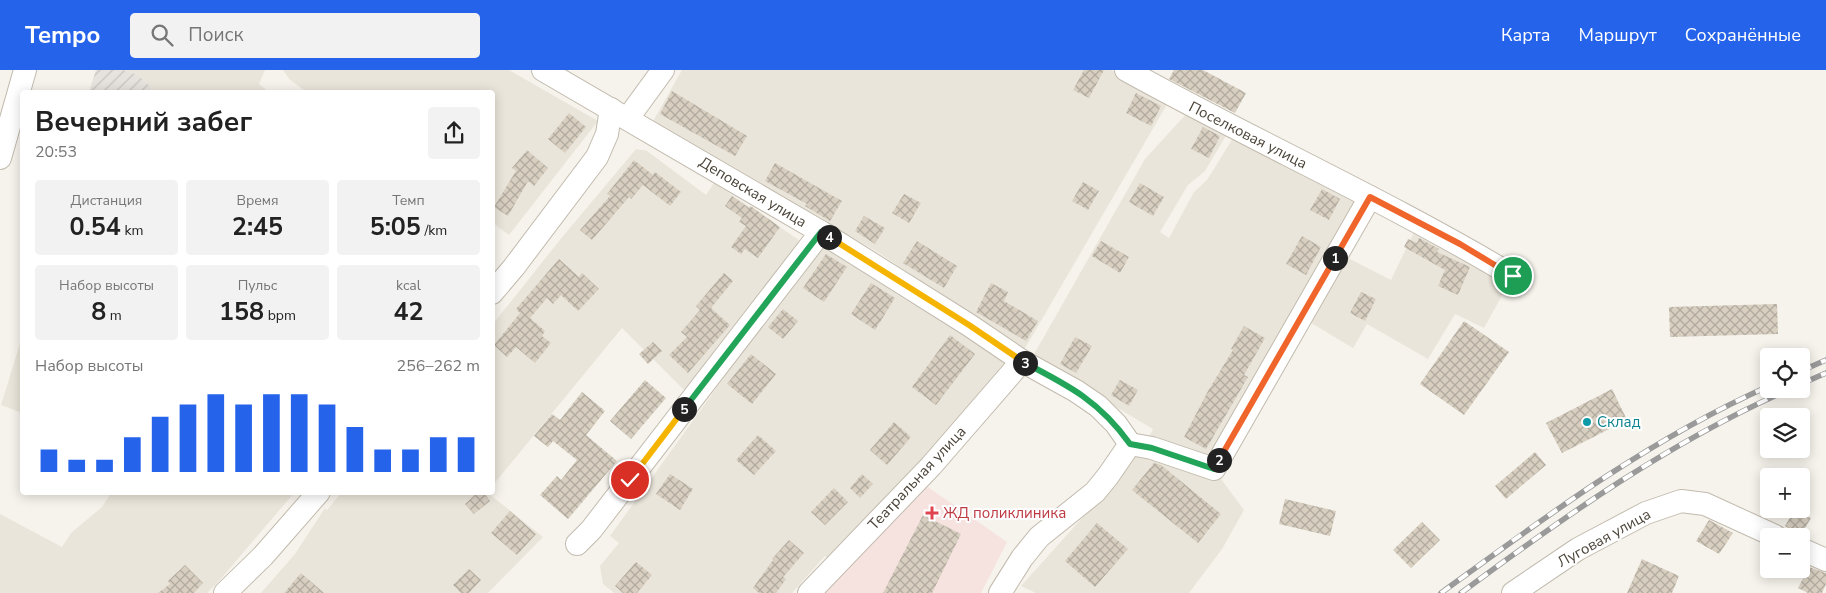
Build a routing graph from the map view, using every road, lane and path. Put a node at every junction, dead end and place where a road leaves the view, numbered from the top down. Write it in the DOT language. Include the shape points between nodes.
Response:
graph roads {
  1 [pos="25,70"];
  2 [pos="543,70"];
  3 [pos="663,70"];
  4 [pos="1126,70"];
  5 [pos="620,114"];
  6 [pos="0,158"];
  7 [pos="1370,197"];
  8 [pos="821,232"];
  9 [pos="1513,276"];
  10 [pos="495,289"];
  11 [pos="1022,361"];
  12 [pos="1130,444"];
  13 [pos="316,495"];
  14 [pos="1760,529"];
  15 [pos="577,544"];
  16 [pos="1810,553"];
  17 [pos="1826,560"];
  18 [pos="1521,591"];
  19 [pos="225,593"];
  20 [pos="809,593"];
  21 [pos="1000,593"];
  1 -- 6 [label="street"];
  2 -- 5 [label="street, Деповская улица"];
  3 -- 5 [label="street"];
  4 -- 7 [label="street, Поселковая улица"];
  5 -- 8 [label="street, Деповская улица"];
  5 -- 10 [label="street" via="597,157"];
  7 -- 9 [label="street, Поселковая улица"];
  7 -- 12 [label="street" via="1214,469"];
  8 -- 11 [label="street, Деповская улица"];
  8 -- 15 [label="street"];
  11 -- 12 [label="street, Деповская улица" via="1098,406"];
  11 -- 20 [label="street, Театральная улица" via="931,466"];
  12 -- 21 [label="street" via="1095,492 1039,537"];
  13 -- 19 [label="street" via="263,556"];
  14 -- 18 [label="street, Луговая улица" via="1705,504 1681,501 1646,513 1578,549"];
  16 -- 17 [label="street"];
}
